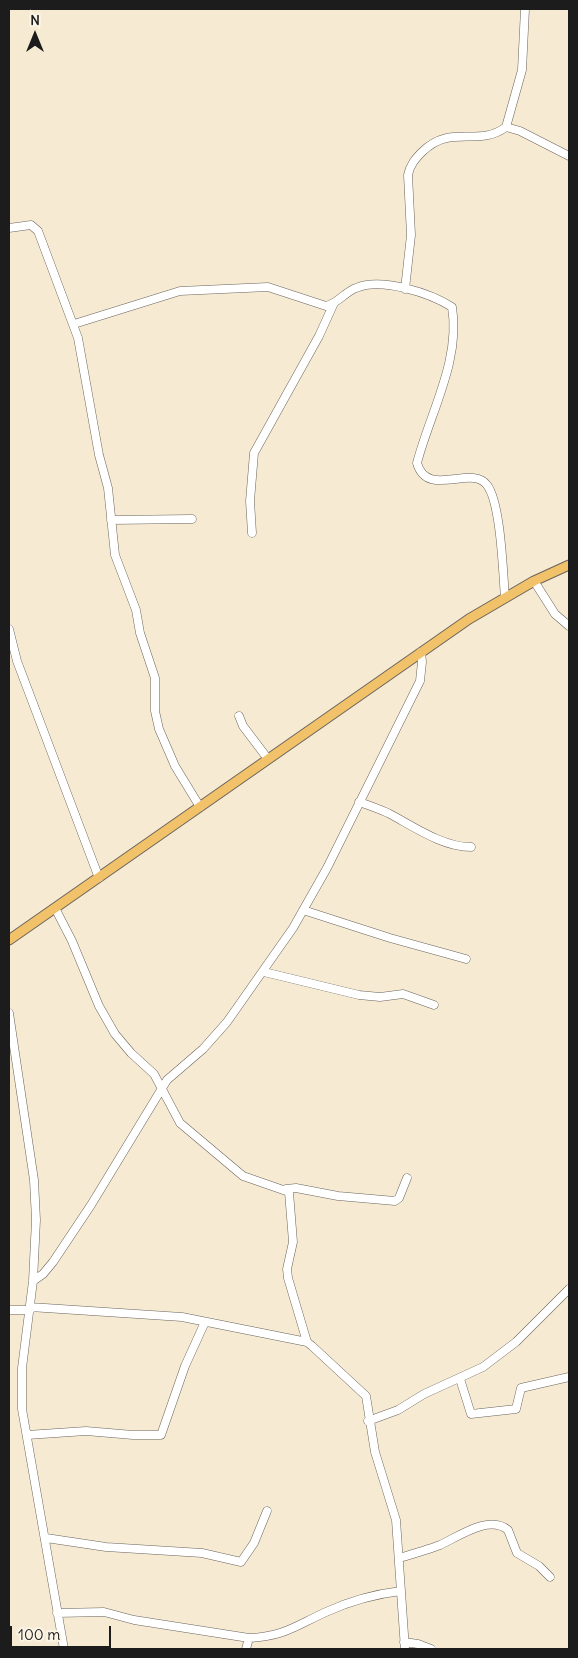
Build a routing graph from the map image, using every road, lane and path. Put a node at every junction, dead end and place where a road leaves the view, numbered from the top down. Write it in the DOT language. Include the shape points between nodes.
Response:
graph roads {
  1 [pos="525,9"];
  2 [pos="506,127"];
  3 [pos="569,156"];
  4 [pos="9,228"];
  5 [pos="405,289"];
  6 [pos="335,302"];
  7 [pos="74,324"];
  8 [pos="192,519"];
  9 [pos="112,520"];
  10 [pos="252,533"];
  11 [pos="569,564"];
  12 [pos="534,581"];
  13 [pos="505,598"];
  14 [pos="569,626"];
  15 [pos="9,629"];
  16 [pos="421,652"];
  17 [pos="239,716"];
  18 [pos="268,759"];
  19 [pos="359,802"];
  20 [pos="200,807"];
  21 [pos="471,847"];
  22 [pos="99,878"];
  23 [pos="56,908"];
  24 [pos="303,910"];
  25 [pos="9,940"];
  26 [pos="466,959"];
  27 [pos="264,972"];
  28 [pos="434,1005"];
  29 [pos="9,1012"];
  30 [pos="162,1088"];
  31 [pos="407,1178"];
  32 [pos="286,1189"];
  33 [pos="33,1281"];
  34 [pos="569,1289"];
  35 [pos="30,1308"];
  36 [pos="9,1310"];
  37 [pos="205,1322"];
  38 [pos="307,1342"];
  39 [pos="569,1377"];
  40 [pos="460,1379"];
  41 [pos="368,1422"];
  42 [pos="27,1435"];
  43 [pos="267,1511"];
  44 [pos="46,1538"];
  45 [pos="399,1558"];
  46 [pos="550,1577"];
  47 [pos="401,1591"];
  48 [pos="57,1612"];
  49 [pos="249,1638"];
  50 [pos="405,1646"];
  51 [pos="64,1649"];
  52 [pos="246,1649"];
  53 [pos="431,1649"];
  1 -- 2 [label="street" via="522,70"];
  2 -- 3 [label="street"];
  2 -- 5 [label="street" via="492,135 439,138 410,165 410,235"];
  4 -- 7 [label="street" via="31,225 38,231"];
  5 -- 6 [label="street" via="382,283 370,284 347,292"];
  5 -- 13 [label="street" via="441,300 452,307 454,322 452,353 417,463 420,472 429,478 450,481 480,479 487,484 496,514"];
  6 -- 7 [label="street" via="331,306 318,306 283,290 268,287 180,291"];
  6 -- 10 [label="street" via="254,454 250,501"];
  7 -- 9 [label="street"];
  8 -- 9 [label="street"];
  9 -- 20 [label="street" via="115,555 136,610 155,678 155,711 159,729 174,766"];
  11 -- 12 [label="main road"];
  12 -- 13 [label="main road"];
  12 -- 14 [label="street" via="555,614"];
  13 -- 16 [label="main road"];
  15 -- 22 [label="street" via="17,661"];
  16 -- 18 [label="main road"];
  16 -- 19 [label="street" via="420,681"];
  17 -- 18 [label="street"];
  18 -- 20 [label="main road"];
  19 -- 21 [label="street" via="460,847"];
  19 -- 24 [label="street"];
  20 -- 22 [label="main road"];
  22 -- 23 [label="main road"];
  23 -- 25 [label="main road"];
  23 -- 30 [label="street" via="99,1006 116,1034 154,1074"];
  24 -- 26 [label="street"];
  24 -- 27 [label="street"];
  27 -- 28 [label="street" via="371,997 403,994"];
  27 -- 30 [label="street" via="221,1029"];
  29 -- 33 [label="street" via="34,1180 36,1249"];
  30 -- 32 [label="street" via="180,1123 243,1176"];
  30 -- 33 [label="street" via="92,1205 53,1262"];
  31 -- 32 [label="street" via="395,1201"];
  32 -- 38 [label="street" via="291,1197 293,1230 288,1278"];
  33 -- 35 [label="street"];
  34 -- 40 [label="street" via="505,1352"];
  35 -- 36 [label="street"];
  35 -- 37 [label="street" via="153,1314"];
  35 -- 42 [label="street" via="22,1368 22,1409"];
  37 -- 38 [label="street"];
  37 -- 42 [label="street" via="185,1366 161,1435 86,1431"];
  38 -- 41 [label="street" via="366,1396"];
  39 -- 40 [label="street" via="521,1388 516,1408 471,1414"];
  40 -- 41 [label="street"];
  41 -- 45 [label="street" via="396,1520"];
  42 -- 44 [label="street"];
  43 -- 44 [label="street" via="254,1543 240,1562 202,1553 106,1547"];
  44 -- 48 [label="street"];
  45 -- 46 [label="street" via="440,1545 471,1530 496,1525 508,1530 517,1553"];
  45 -- 47 [label="street"];
  47 -- 49 [label="street" via="358,1600 326,1612 291,1631"];
  47 -- 50 [label="street"];
  48 -- 49 [label="street" via="104,1612 134,1620"];
  48 -- 51 [label="street"];
  49 -- 52 [label="street"];
  50 -- 53 [label="street" via="418,1644"];
}
